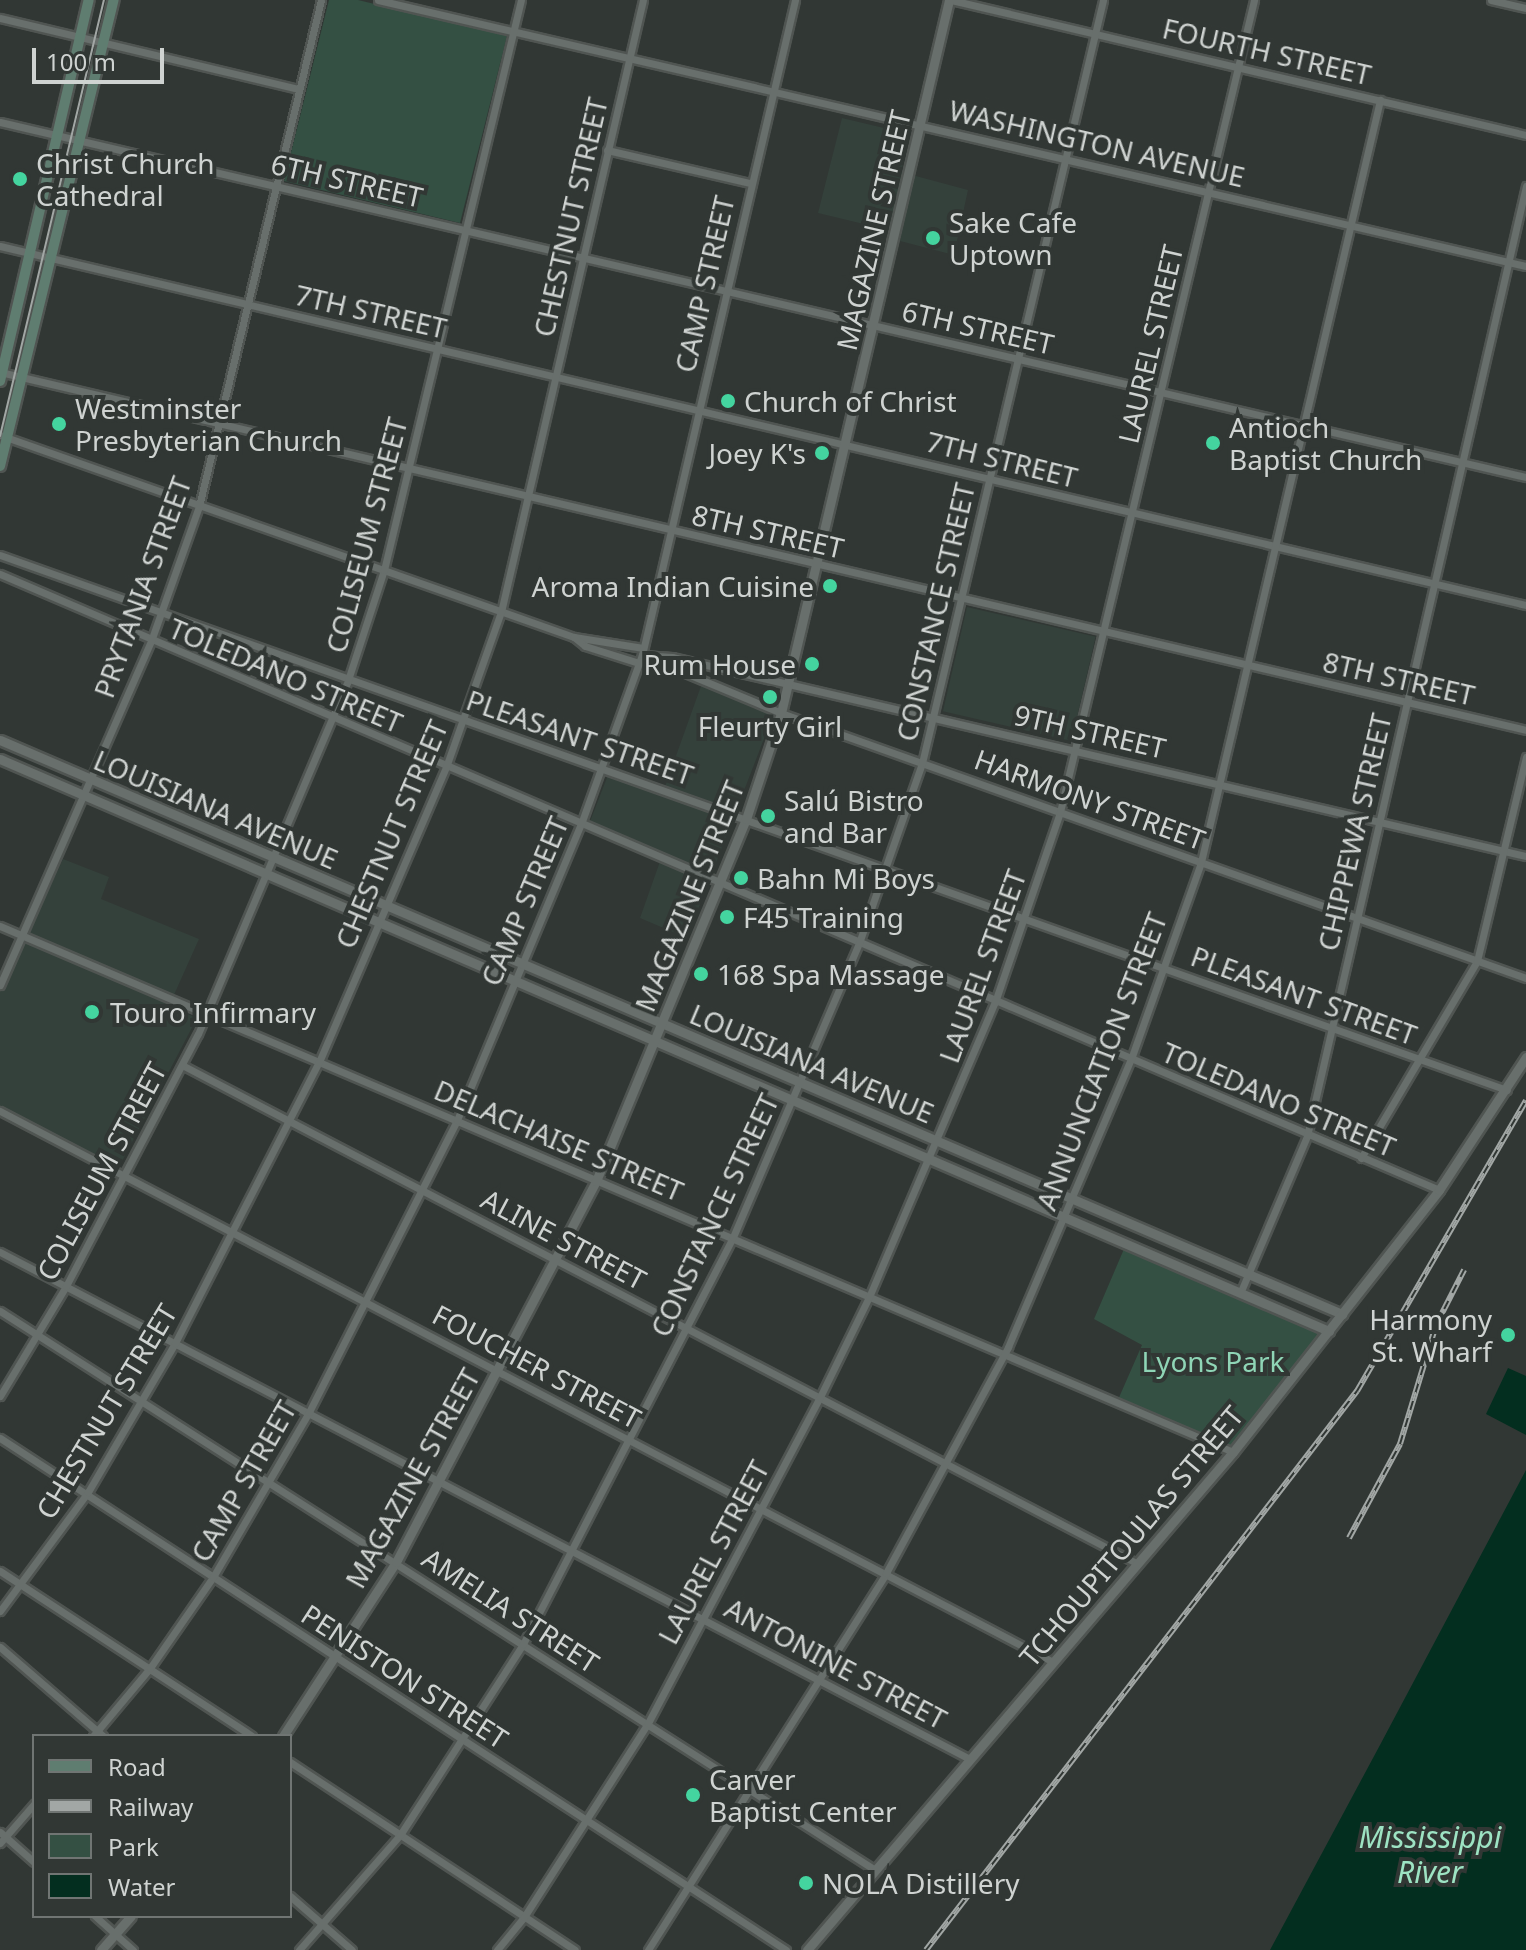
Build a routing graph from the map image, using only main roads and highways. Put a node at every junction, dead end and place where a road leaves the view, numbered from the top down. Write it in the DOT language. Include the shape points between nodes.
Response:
graph roads {
  1 [pos="89,0"];
  2 [pos="114,0"];
  3 [pos="1,375"];
  4 [pos="5,436"];
  5 [pos="0,466"];
  1 -- 3 [label="main road"];
  2 -- 4 [label="main road" via="54,258"];
  4 -- 5 [label="main road"];
}
